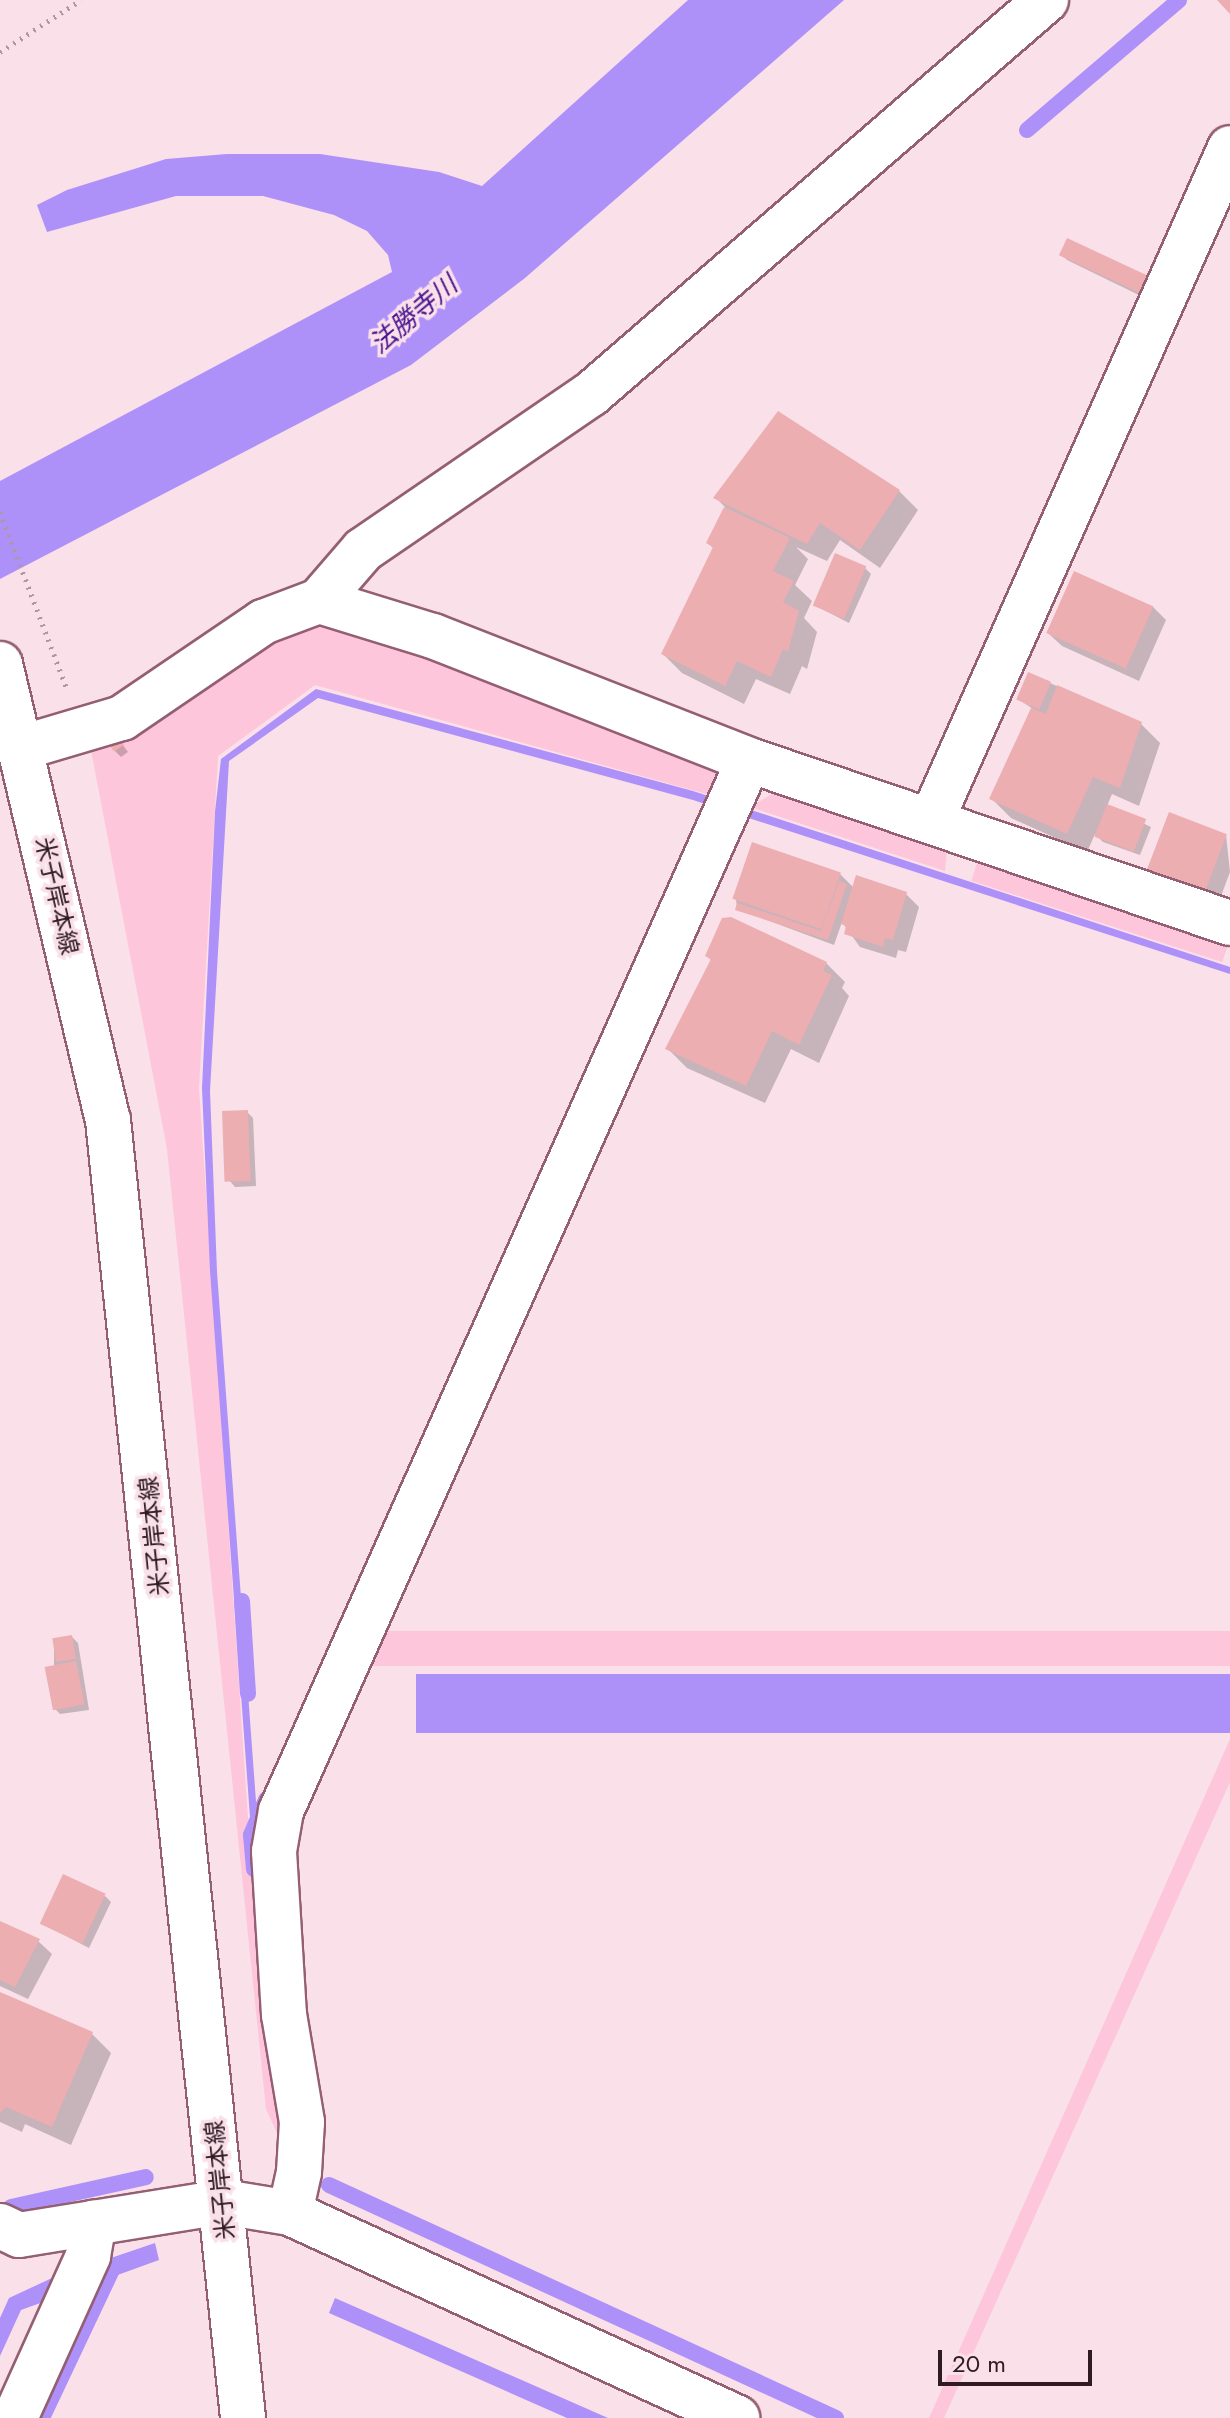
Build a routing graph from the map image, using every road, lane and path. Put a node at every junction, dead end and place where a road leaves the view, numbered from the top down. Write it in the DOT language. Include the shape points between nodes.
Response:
graph roads {
  1 [pos="81,0"];
  2 [pos="1046,0"];
  3 [pos="0,52"];
  4 [pos="1230,148"];
  5 [pos="0,512"];
  6 [pos="319,601"];
  7 [pos="2,669"];
  8 [pos="61,672"];
  9 [pos="24,747"];
  10 [pos="736,790"];
  11 [pos="932,819"];
  12 [pos="1230,923"];
  13 [pos="223,2202"];
  14 [pos="290,2213"];
  15 [pos="0,2226"];
  16 [pos="91,2240"];
  17 [pos="15,2418"];
  18 [pos="243,2418"];
  19 [pos="737,2418"];
  1 -- 3 [label="path"];
  2 -- 6 [label="street" via="591,394 363,550"];
  4 -- 11 [label="street"];
  5 -- 8 [label="path"];
  6 -- 9 [label="street" via="263,622 122,718"];
  6 -- 10 [label="street" via="433,636"];
  7 -- 9 [label="street, 米子岸本線"];
  9 -- 13 [label="street, 米子岸本線" via="108,1120"];
  10 -- 11 [label="street"];
  10 -- 14 [label="street" via="281,1811 274,1851 282,1985 302,2122"];
  11 -- 12 [label="street"];
  13 -- 14 [label="street"];
  13 -- 16 [label="street"];
  13 -- 18 [label="street, 米子岸本線"];
  14 -- 19 [label="street"];
  15 -- 16 [label="street" via="19,2235"];
  16 -- 17 [label="street"];
}
